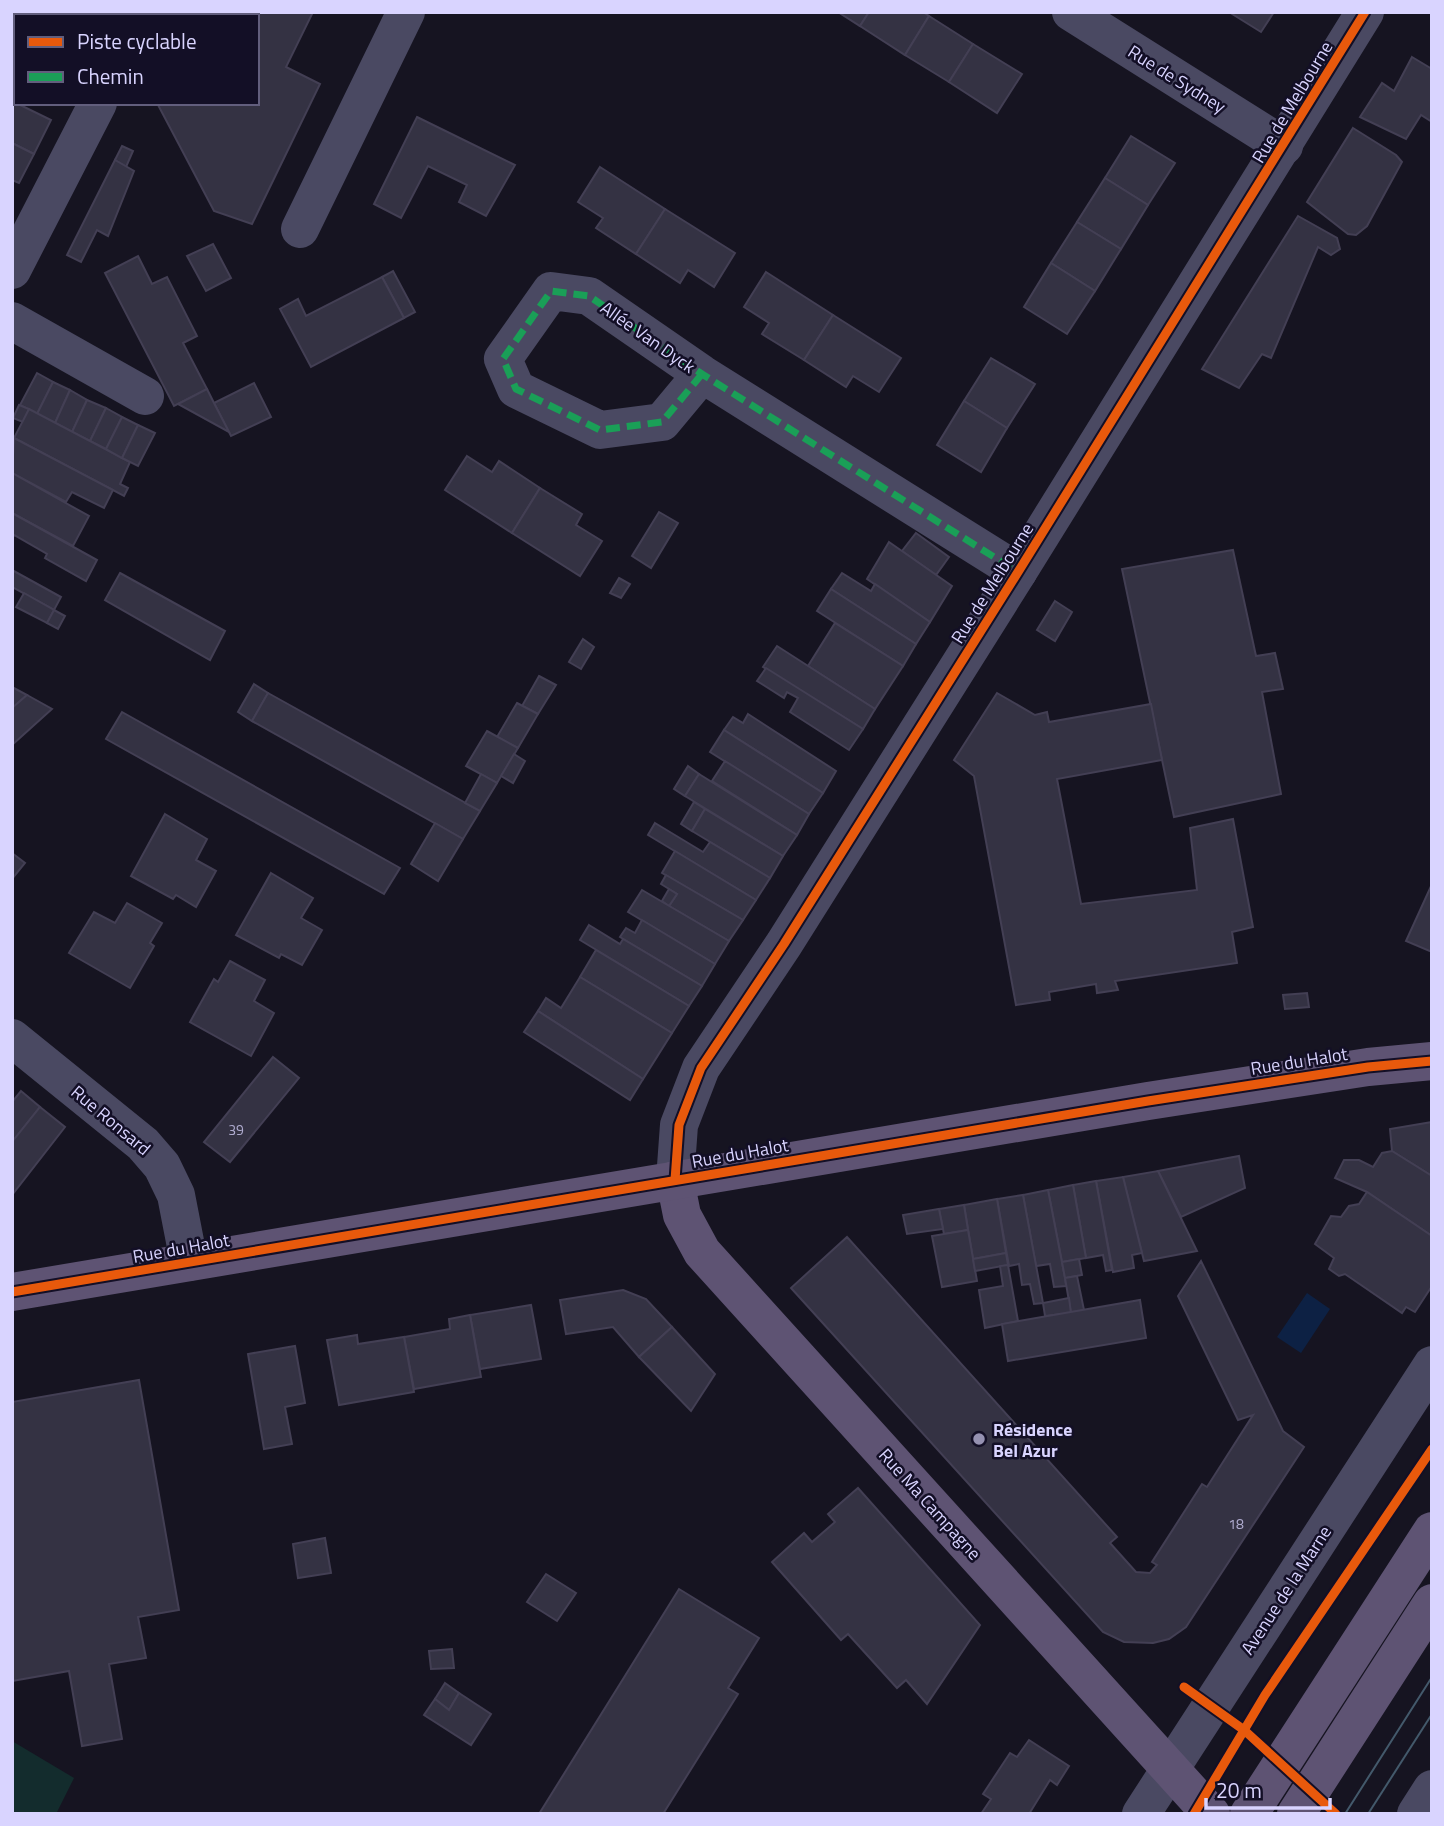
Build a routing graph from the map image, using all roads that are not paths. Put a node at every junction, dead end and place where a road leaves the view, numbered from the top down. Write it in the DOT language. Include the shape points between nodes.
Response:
graph roads {
  1 [pos="406,12"];
  2 [pos="1071,12"];
  3 [pos="1365,12"];
  4 [pos="97,105"];
  5 [pos="1284,146"];
  6 [pos="300,229"];
  7 [pos="16,255"];
  8 [pos="12,321"];
  9 [pos="702,374"];
  10 [pos="145,396"];
  11 [pos="1018,572"];
  12 [pos="12,1038"];
  13 [pos="1432,1061"];
  14 [pos="675,1180"];
  15 [pos="189,1262"];
  16 [pos="12,1292"];
  17 [pos="1432,1365"];
  18 [pos="1432,1531"];
  19 [pos="1432,1603"];
  20 [pos="1170,1769"];
  21 [pos="1432,1789"];
  22 [pos="1140,1814"];
  23 [pos="1211,1814"];
  24 [pos="1249,1814"];
  25 [pos="1296,1814"];
  26 [pos="1416,1814"];
  1 -- 6 [label="street"];
  2 -- 5 [label="street, Rue de Sydney"];
  3 -- 5 [label="street, Rue de Melbourne"];
  4 -- 7 [label="street"];
  5 -- 11 [label="street, Rue de Melbourne"];
  8 -- 10 [label="street"];
  9 -- 9 [label="street, Allée Van Dyck" via="589,296 551,291 503,359 516,388 600,430 662,422"];
  9 -- 11 [label="street, Allée Van Dyck"];
  11 -- 14 [label="street, Rue de Melbourne" via="701,1068 679,1125"];
  12 -- 15 [label="street, Rue Ronsard" via="144,1144 162,1166 176,1195"];
  13 -- 14 [label="main road, Rue du Halot" via="1148,1101"];
  14 -- 15 [label="main road, Rue du Halot"];
  14 -- 20 [label="main road, Rue Ma Campagne" via="682,1215 702,1252"];
  15 -- 16 [label="main road, Rue du Halot"];
  17 -- 20 [label="street, Avenue de la Marne"];
  18 -- 24 [label="main road"];
  19 -- 25 [label="main road"];
  20 -- 22 [label="street, Avenue de la Marne"];
  20 -- 23 [label="main road, Rue Ma Campagne"];
  21 -- 26 [label="street"];
}
